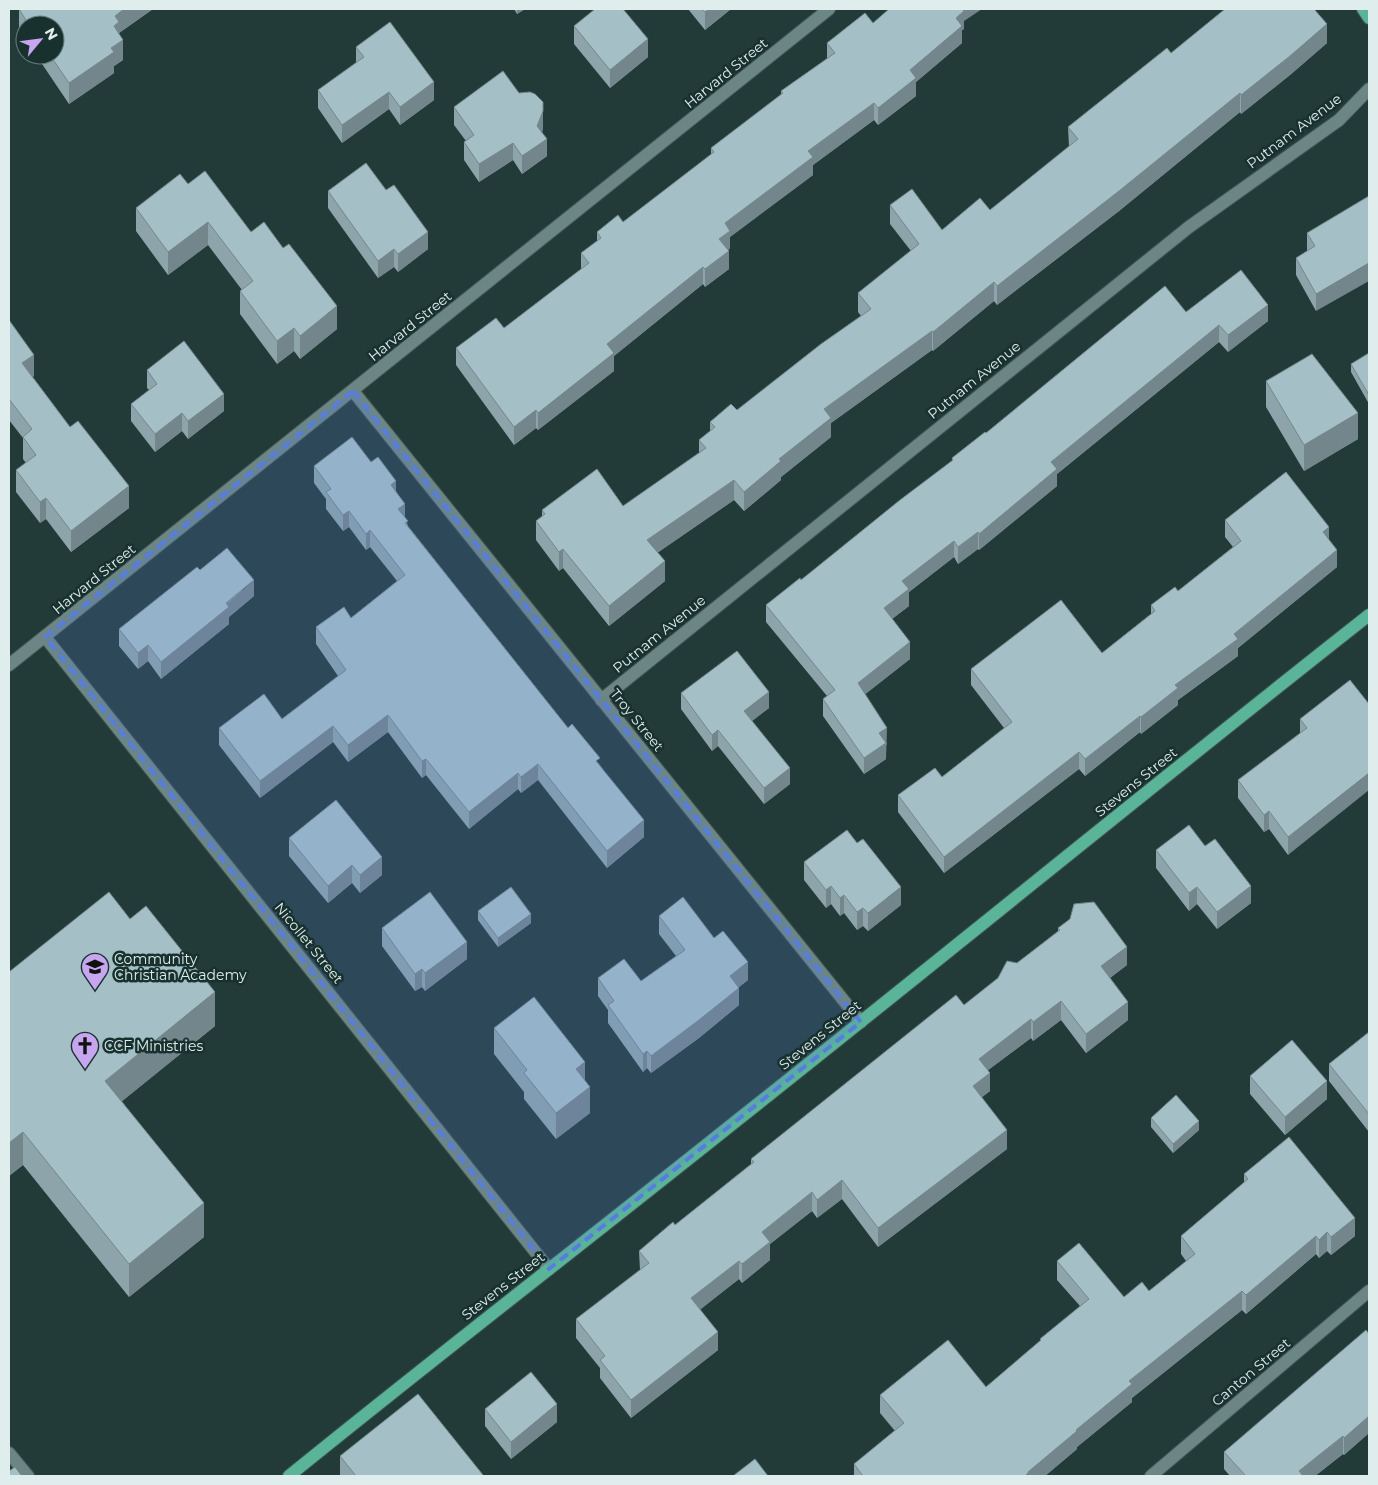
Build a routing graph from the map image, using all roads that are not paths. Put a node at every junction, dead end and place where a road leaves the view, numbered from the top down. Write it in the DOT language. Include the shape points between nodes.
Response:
graph roads {
  1 [pos="829,9"];
  2 [pos="1363,9"];
  3 [pos="1369,18"];
  4 [pos="1369,89"];
  5 [pos="353,391"];
  6 [pos="1369,615"];
  7 [pos="45,636"];
  8 [pos="9,666"];
  9 [pos="601,700"];
  10 [pos="861,1022"];
  11 [pos="549,1269"];
  12 [pos="1369,1291"];
  13 [pos="9,1453"];
  14 [pos="28,1476"];
  15 [pos="289,1476"];
  16 [pos="1151,1476"];
  1 -- 5 [label="street, Harvard Street"];
  2 -- 3 [label="main road"];
  4 -- 9 [label="street, Putnam Avenue" via="1339,120 1189,227"];
  5 -- 7 [label="street, Harvard Street"];
  5 -- 9 [label="street, Troy Street"];
  6 -- 10 [label="main road, Stevens Street"];
  7 -- 8 [label="street, Harvard Street"];
  7 -- 11 [label="street, Nicollet Street"];
  9 -- 10 [label="street, Troy Street"];
  10 -- 11 [label="main road, Stevens Street"];
  11 -- 15 [label="main road, Stevens Street"];
  12 -- 16 [label="street, Canton Street"];
  13 -- 14 [label="street"];
}
